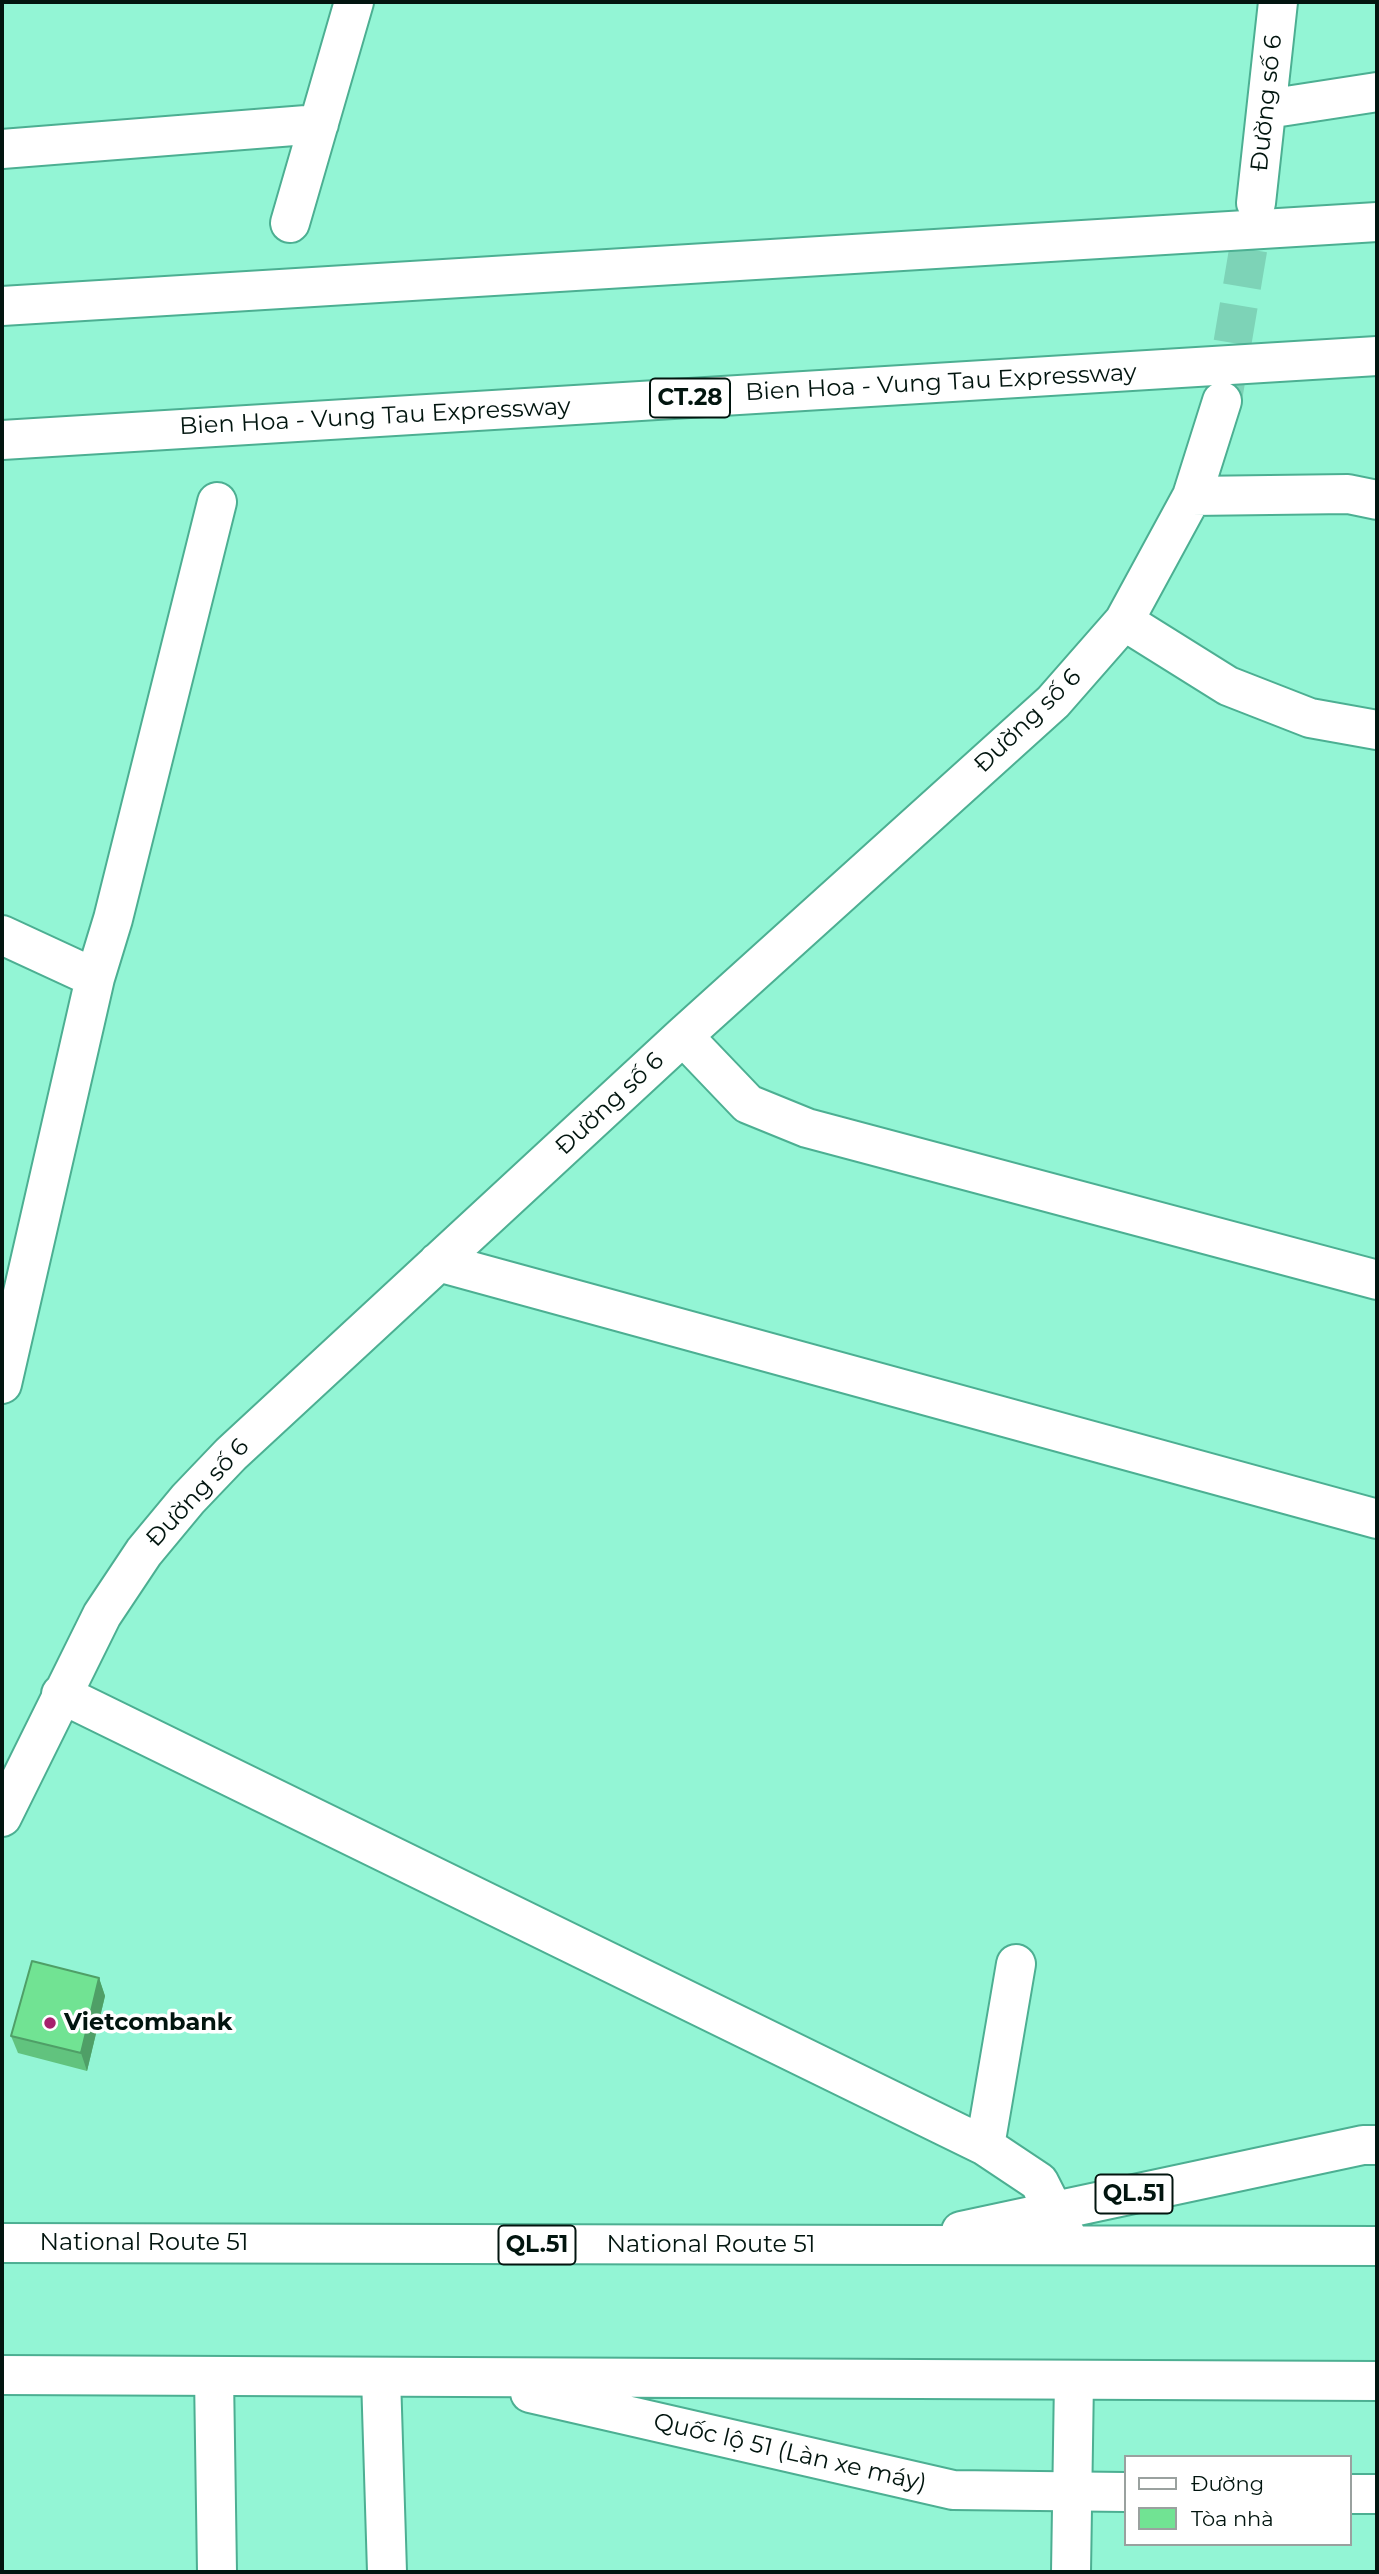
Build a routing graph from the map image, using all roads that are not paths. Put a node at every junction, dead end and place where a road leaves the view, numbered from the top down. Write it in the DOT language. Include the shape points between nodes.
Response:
graph roads {
  1 [pos="1278,2"];
  2 [pos="352,3"];
  3 [pos="1377,92"];
  4 [pos="1266,110"];
  5 [pos="319,124"];
  6 [pos="2,149"];
  7 [pos="1256,203"];
  8 [pos="1377,222"];
  9 [pos="290,223"];
  10 [pos="2,306"];
  11 [pos="1377,356"];
  12 [pos="1222,401"];
  13 [pos="2,440"];
  14 [pos="1192,496"];
  15 [pos="1377,500"];
  16 [pos="217,502"];
  17 [pos="1124,621"];
  18 [pos="1377,730"];
  19 [pos="2,935"];
  20 [pos="95,978"];
  21 [pos="683,1036"];
  22 [pos="438,1262"];
  23 [pos="1377,1280"];
  24 [pos="2,1384"];
  25 [pos="1377,1519"];
  26 [pos="61,1694"];
  27 [pos="2,1817"];
  28 [pos="1016,1964"];
  29 [pos="1377,2145"];
  30 [pos="985,2146"];
  31 [pos="1054,2211"];
  32 [pos="2,2243"];
  33 [pos="891,2246"];
  34 [pos="1377,2246"];
  35 [pos="1073,2247"];
  36 [pos="2,2375"];
  37 [pos="214,2376"];
  38 [pos="381,2377"];
  39 [pos="460,2377"];
  40 [pos="1074,2380"];
  41 [pos="1377,2381"];
  42 [pos="1073,2492"];
  43 [pos="1124,2492"];
  44 [pos="1351,2494"];
  45 [pos="1377,2494"];
  46 [pos="217,2572"];
  47 [pos="387,2572"];
  48 [pos="1071,2572"];
  1 -- 4 [label="main road, Đường số 6"];
  2 -- 5 [label="main road"];
  3 -- 4 [label="main road"];
  4 -- 7 [label="main road, Đường số 6"];
  5 -- 6 [label="main road"];
  5 -- 9 [label="main road"];
  8 -- 10 [label="main road"];
  11 -- 13 [label="main road, Bien Hoa - Vung Tau Expressway / CT.28"];
  12 -- 14 [label="main road, Đường số 6"];
  14 -- 15 [label="main road" via="1348,494"];
  14 -- 17 [label="main road, Đường số 6"];
  16 -- 20 [label="main road"];
  17 -- 18 [label="main road" via="1227,686 1310,718"];
  17 -- 21 [label="main road, Đường số 6" via="1053,702"];
  19 -- 20 [label="main road"];
  20 -- 24 [label="main road"];
  21 -- 22 [label="main road, Đường số 6"];
  21 -- 23 [label="main road" via="748,1104 807,1128"];
  22 -- 25 [label="main road"];
  22 -- 26 [label="main road, Đường số 6" via="188,1499 109,1604"];
  26 -- 27 [label="main road, Đường số 6"];
  26 -- 30 [label="main road"];
  28 -- 30 [label="main road"];
  29 -- 31 [label="main road, QL.51"];
  30 -- 31 [label="main road" via="1039,2182"];
  31 -- 33 [label="main road, QL.51"];
  31 -- 35 [label="main road"];
  32 -- 33 [label="main road, National Route 51 / QL.51"];
  33 -- 35 [label="main road, National Route 51 / QL.51"];
  34 -- 35 [label="main road, National Route 51 / QL.51"];
  36 -- 37 [label="main road"];
  37 -- 38 [label="main road"];
  37 -- 46 [label="main road"];
  38 -- 39 [label="main road"];
  38 -- 47 [label="main road"];
  39 -- 40 [label="main road"];
  39 -- 42 [label="main road, Quốc lộ 51 (Làn xe máy)" via="953,2490"];
  40 -- 41 [label="main road"];
  40 -- 42 [label="main road"];
  42 -- 43 [label="main road, Quốc lộ 51 (Làn xe máy)"];
  42 -- 48 [label="main road"];
  44 -- 45 [label="main road"];
}
